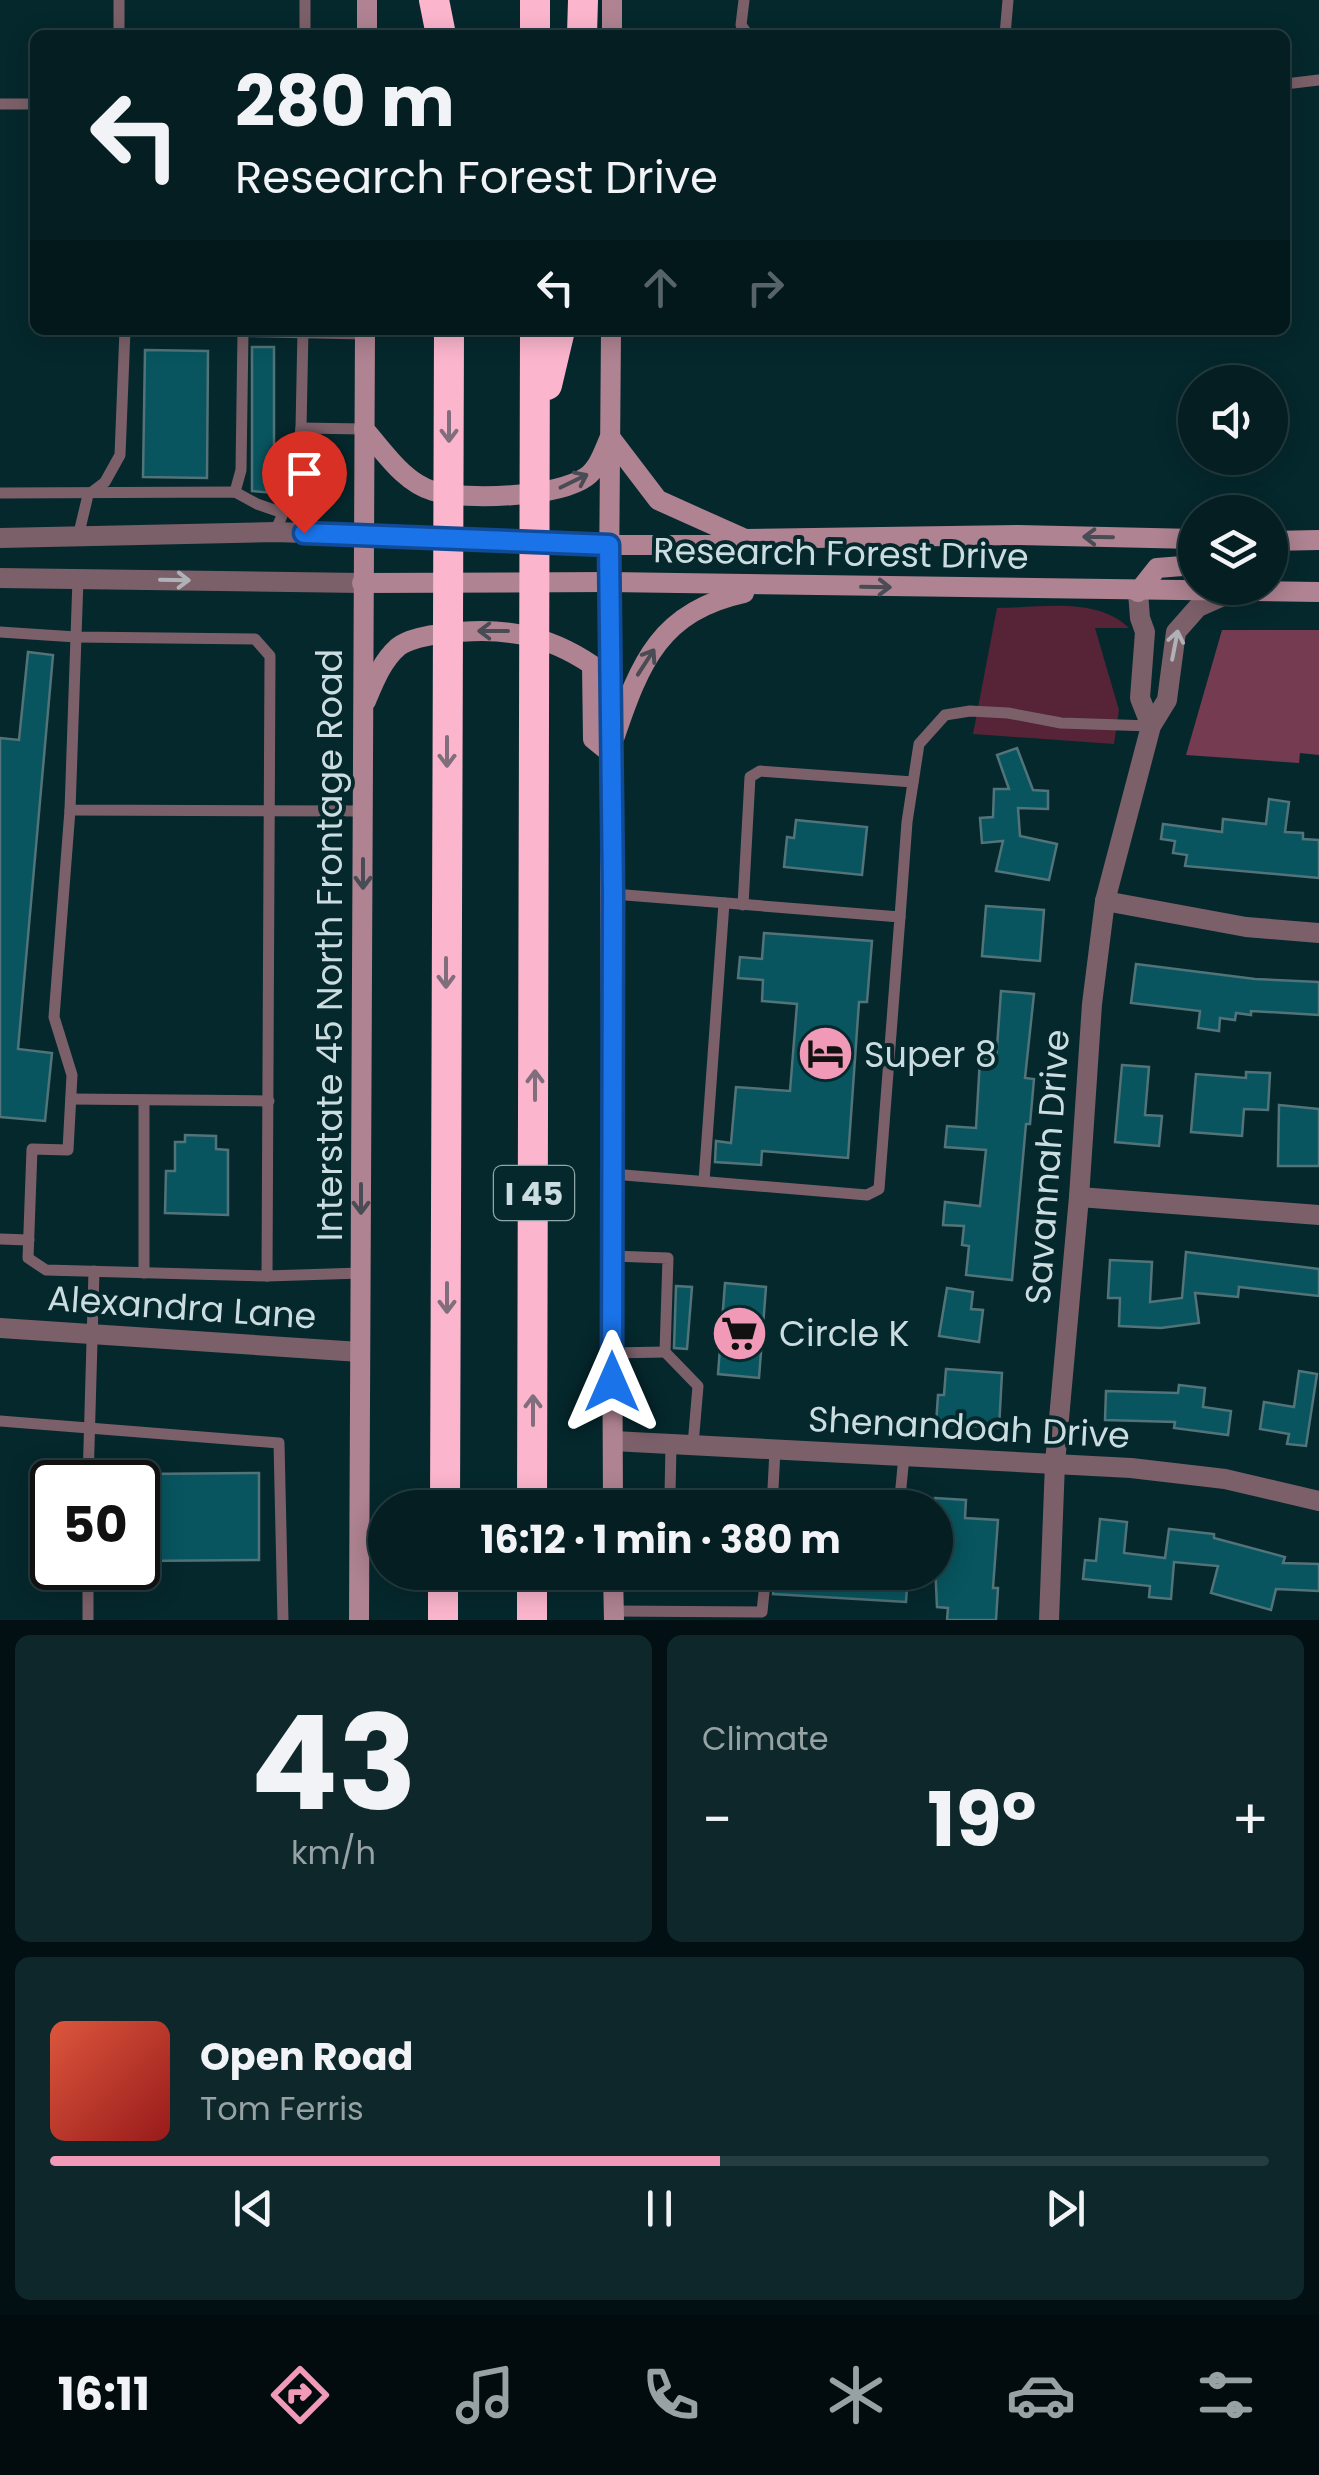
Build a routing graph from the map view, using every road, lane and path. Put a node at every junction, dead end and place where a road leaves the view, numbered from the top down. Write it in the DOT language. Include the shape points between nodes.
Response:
graph roads {
  1 [pos="119,0"];
  2 [pos="304,0"];
  3 [pos="367,0"];
  4 [pos="434,0"];
  5 [pos="451,0"];
  6 [pos="535,0"];
  7 [pos="583,0"];
  8 [pos="612,0"];
  9 [pos="744,0"];
  10 [pos="1008,0"];
  11 [pos="119,30"];
  12 [pos="304,30"];
  13 [pos="367,30"];
  14 [pos="440,30"];
  15 [pos="451,30"];
  16 [pos="535,30"];
  17 [pos="582,30"];
  18 [pos="612,30"];
  19 [pos="744,30"];
  20 [pos="1005,30"];
  21 [pos="1319,80"];
  22 [pos="1290,83"];
  23 [pos="0,104"];
  24 [pos="30,104"];
  25 [pos="126,335"];
  26 [pos="243,335"];
  27 [pos="302,335"];
  28 [pos="365,335"];
  29 [pos="449,335"];
  30 [pos="536,335"];
  31 [pos="559,335"];
  32 [pos="611,335"];
  33 [pos="536,427"];
  34 [pos="300,428"];
  35 [pos="364,430"];
  36 [pos="610,437"];
  37 [pos="235,492"];
  38 [pos="0,493"];
  39 [pos="88,495"];
  40 [pos="279,522"];
  41 [pos="363,535"];
  42 [pos="78,537"];
  43 [pos="0,538"];
  44 [pos="744,539"];
  45 [pos="1178,539"];
  46 [pos="1319,540"];
  47 [pos="1288,541"];
  48 [pos="609,545"];
  49 [pos="1178,566"];
  50 [pos="0,578"];
  51 [pos="78,579"];
  52 [pos="609,582"];
  53 [pos="362,583"];
  54 [pos="778,586"];
  55 [pos="1138,592"];
  56 [pos="1178,592"];
  57 [pos="1288,592"];
  58 [pos="1319,592"];
  59 [pos="1202,605"];
  60 [pos="0,632"];
  61 [pos="76,637"];
  62 [pos="363,706"];
  63 [pos="1151,726"];
  64 [pos="610,752"];
  65 [pos="914,782"];
  66 [pos="70,810"];
  67 [pos="364,811"];
  68 [pos="271,812"];
  69 [pos="613,894"];
  70 [pos="1105,900"];
  71 [pos="724,903"];
  72 [pos="743,904"];
  73 [pos="900,917"];
  74 [pos="1319,933"];
  75 [pos="70,1099"];
  76 [pos="144,1100"];
  77 [pos="268,1102"];
  78 [pos="612,1174"];
  79 [pos="704,1181"];
  80 [pos="1079,1197"];
  81 [pos="1319,1216"];
  82 [pos="0,1239"];
  83 [pos="29,1240"];
  84 [pos="612,1256"];
  85 [pos="94,1272"];
  86 [pos="144,1272"];
  87 [pos="361,1273"];
  88 [pos="267,1276"];
  89 [pos="0,1328"];
  90 [pos="92,1334"];
  91 [pos="360,1352"];
  92 [pos="665,1352"];
  93 [pos="611,1353"];
  94 [pos="0,1421"];
  95 [pos="88,1428"];
  96 [pos="613,1441"];
  97 [pos="671,1444"];
  98 [pos="693,1445"];
  99 [pos="775,1450"];
  100 [pos="904,1456"];
  101 [pos="88,1460"];
  102 [pos="1055,1463"];
  103 [pos="444,1490"];
  104 [pos="532,1490"];
  105 [pos="613,1490"];
  106 [pos="670,1490"];
  107 [pos="773,1490"];
  108 [pos="901,1490"];
  109 [pos="1319,1501"];
  110 [pos="88,1590"];
  111 [pos="444,1590"];
  112 [pos="532,1590"];
  113 [pos="764,1590"];
  114 [pos="614,1615"];
  115 [pos="762,1616"];
  116 [pos="88,1620"];
  117 [pos="283,1620"];
  118 [pos="359,1620"];
  119 [pos="443,1620"];
  120 [pos="532,1620"];
  121 [pos="1048,1620"];
  1 -- 11 [label="lane"];
  2 -- 12 [label="lane"];
  3 -- 13 [label="main road"];
  4 -- 14 [label="highway"];
  5 -- 15 [label="highway"];
  6 -- 16 [label="highway"];
  7 -- 17 [label="highway"];
  8 -- 18 [label="main road"];
  9 -- 19 [label="lane"];
  10 -- 20 [label="lane"];
  21 -- 22 [label="lane"];
  23 -- 24 [label="lane"];
  25 -- 39 [label="lane" via="120,455 105,482"];
  26 -- 37 [label="lane"];
  27 -- 34 [label="lane"];
  28 -- 35 [label="main road, Interstate 45 North Frontage Road"];
  29 -- 103 [label="highway, I 45, one-way"];
  30 -- 33 [label="highway, I 45"];
  31 -- 33 [label="highway"];
  32 -- 36 [label="main road"];
  104 -- 33 [label="highway, I 45, one-way"];
  34 -- 35 [label="lane"];
  34 -- 40 [label="lane" via="293,490"];
  35 -- 36 [label="main road, one-way" via="406,477 432,491 460,494 554,490 586,477"];
  35 -- 41 [label="main road, Interstate 45 North Frontage Road"];
  36 -- 44 [label="main road" via="658,500"];
  36 -- 48 [label="main road"];
  37 -- 39 [label="lane"];
  37 -- 40 [label="lane"];
  38 -- 39 [label="lane"];
  39 -- 42 [label="lane"];
  40 -- 41 [label="street"];
  40 -- 42 [label="street"];
  41 -- 48 [label="main road, Research Forest Drive"];
  41 -- 53 [label="main road, Interstate 45 North Frontage Road"];
  42 -- 43 [label="street"];
  45 -- 44 [label="main road, Research Forest Drive, one-way"];
  44 -- 48 [label="main road, Research Forest Drive"];
  46 -- 47 [label="main road"];
  48 -- 52 [label="main road"];
  49 -- 55 [label="main road" via="1158,568"];
  50 -- 51 [label="street"];
  51 -- 53 [label="street, one-way"];
  51 -- 61 [label="lane"];
  52 -- 53 [label="main road, Research Forest Drive"];
  52 -- 54 [label="main road, Research Forest Drive"];
  52 -- 64 [label="main road"];
  53 -- 62 [label="main road, Interstate 45 North Frontage Road"];
  54 -- 55 [label="main road, Research Forest Drive, one-way"];
  64 -- 54 [label="main road, one-way" via="635,678 664,633 711,600"];
  55 -- 56 [label="main road, Research Forest Drive"];
  55 -- 63 [label="street, Savannah Drive" via="1145,632 1140,698"];
  57 -- 58 [label="main road, Research Forest Drive"];
  63 -- 59 [label="street, Savannah Drive, one-way" via="1167,700 1176,632"];
  60 -- 61 [label="lane"];
  61 -- 66 [label="lane"];
  61 -- 68 [label="lane" via="255,639 270,656"];
  64 -- 62 [label="main road, one-way" via="593,740 592,664 566,647 514,631 430,635 400,645 380,668"];
  62 -- 67 [label="main road, Interstate 45 North Frontage Road"];
  63 -- 65 [label="lane" via="970,710 945,715 919,744"];
  63 -- 70 [label="street, Savannah Drive"];
  64 -- 69 [label="main road"];
  65 -- 72 [label="lane" via="760,771 750,778"];
  65 -- 73 [label="lane"];
  66 -- 68 [label="lane"];
  66 -- 75 [label="lane" via="54,1017 72,1075"];
  67 -- 68 [label="lane"];
  67 -- 87 [label="main road, Interstate 45 North Frontage Road, one-way"];
  68 -- 77 [label="lane"];
  69 -- 71 [label="lane"];
  69 -- 78 [label="main road"];
  70 -- 74 [label="street" via="1246,927"];
  70 -- 80 [label="street, Savannah Drive"];
  71 -- 72 [label="lane"];
  71 -- 79 [label="lane"];
  72 -- 73 [label="lane"];
  73 -- 79 [label="lane" via="879,1189 867,1196"];
  75 -- 76 [label="lane"];
  75 -- 83 [label="lane" via="68,1150 32,1149"];
  76 -- 77 [label="lane"];
  76 -- 86 [label="lane"];
  77 -- 88 [label="lane"];
  78 -- 79 [label="lane"];
  78 -- 84 [label="main road"];
  80 -- 81 [label="street"];
  80 -- 102 [label="street, Savannah Drive"];
  82 -- 83 [label="lane"];
  83 -- 85 [label="lane" via="28,1258 46,1270"];
  84 -- 92 [label="lane" via="668,1258"];
  84 -- 93 [label="main road"];
  85 -- 86 [label="lane"];
  85 -- 90 [label="lane"];
  86 -- 88 [label="lane"];
  87 -- 88 [label="lane"];
  87 -- 91 [label="main road, Interstate 45 North Frontage Road"];
  89 -- 90 [label="street, Alexandra Lane"];
  90 -- 91 [label="street, Alexandra Lane"];
  90 -- 95 [label="lane"];
  91 -- 118 [label="main road, Interstate 45 North Frontage Road"];
  92 -- 93 [label="lane"];
  92 -- 98 [label="lane" via="698,1386"];
  93 -- 96 [label="main road"];
  94 -- 95 [label="lane"];
  95 -- 101 [label="lane"];
  95 -- 117 [label="lane" via="279,1443"];
  96 -- 97 [label="street, Shenandoah Drive"];
  96 -- 105 [label="main road"];
  97 -- 98 [label="street, Shenandoah Drive"];
  97 -- 106 [label="lane"];
  98 -- 99 [label="street, Shenandoah Drive"];
  99 -- 100 [label="street, Shenandoah Drive"];
  99 -- 107 [label="lane"];
  100 -- 102 [label="street, Shenandoah Drive"];
  100 -- 108 [label="lane"];
  102 -- 109 [label="street, Shenandoah Drive" via="1190,1474"];
  102 -- 121 [label="street, Savannah Drive"];
  110 -- 116 [label="lane"];
  111 -- 119 [label="highway"];
  112 -- 120 [label="highway"];
  113 -- 115 [label="lane"];
  114 -- 115 [label="lane"];
}
